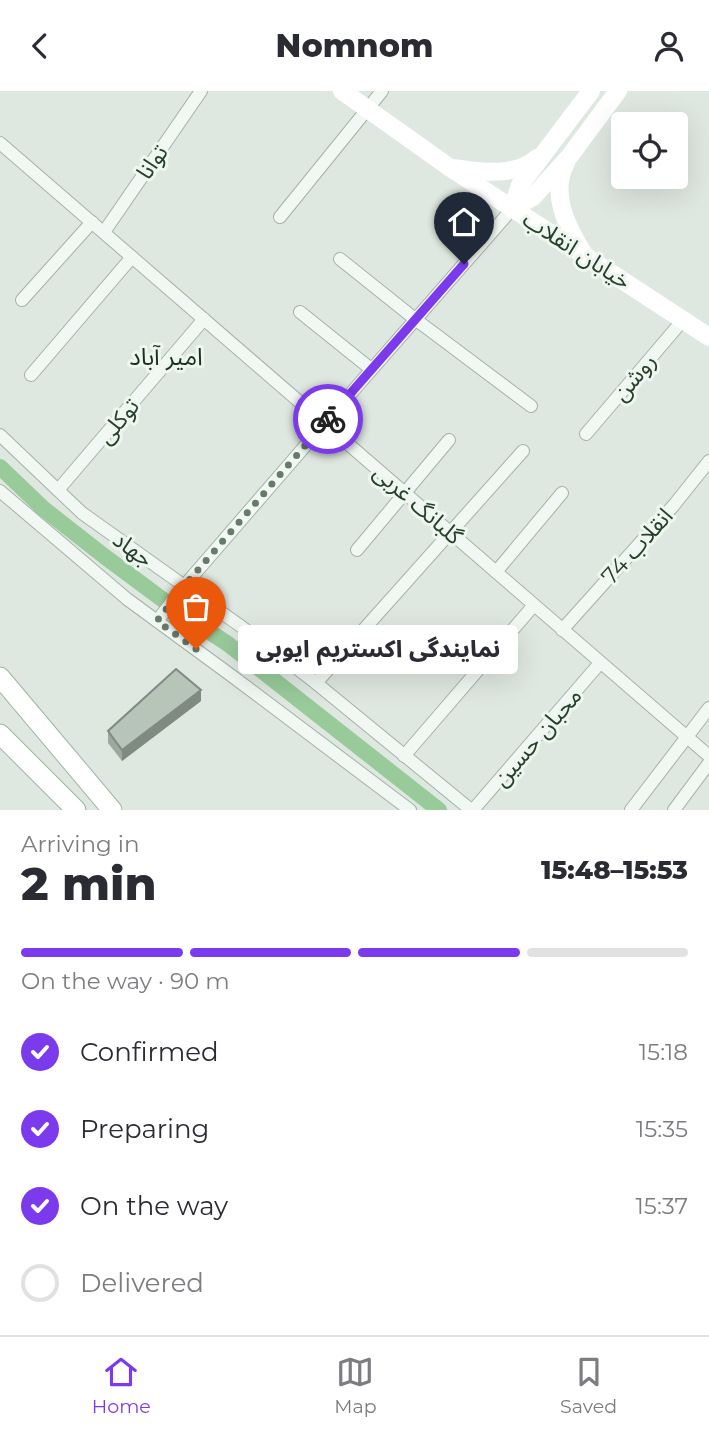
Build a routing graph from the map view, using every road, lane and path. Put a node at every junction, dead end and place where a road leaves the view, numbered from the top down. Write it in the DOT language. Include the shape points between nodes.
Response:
graph roads {
  1 [pos="201,91"];
  2 [pos="342,91"];
  3 [pos="382,91"];
  4 [pos="591,91"];
  5 [pos="618,91"];
  6 [pos="366,108"];
  7 [pos="0,143"];
  8 [pos="550,146"];
  9 [pos="569,157"];
  10 [pos="449,167"];
  11 [pos="512,209"];
  12 [pos="280,216"];
  13 [pos="92,222"];
  14 [pos="104,232"];
  15 [pos="583,254"];
  16 [pos="132,257"];
  17 [pos="340,259"];
  18 [pos="22,300"];
  19 [pos="300,312"];
  20 [pos="204,319"];
  21 [pos="415,319"];
  22 [pos="683,320"];
  23 [pos="709,337"];
  24 [pos="371,369"];
  25 [pos="31,376"];
  26 [pos="531,406"];
  27 [pos="325,423"];
  28 [pos="586,434"];
  29 [pos="0,435"];
  30 [pos="449,440"];
  31 [pos="523,451"];
  32 [pos="709,461"];
  33 [pos="58,490"];
  34 [pos="0,491"];
  35 [pos="405,493"];
  36 [pos="562,493"];
  37 [pos="450,531"];
  38 [pos="357,550"];
  39 [pos="496,572"];
  40 [pos="185,585"];
  41 [pos="534,605"];
  42 [pos="157,621"];
  43 [pos="562,630"];
  44 [pos="600,663"];
  45 [pos="0,677"];
  46 [pos="316,683"];
  47 [pos="709,708"];
  48 [pos="0,734"];
  49 [pos="685,737"];
  50 [pos="404,756"];
  51 [pos="709,756"];
  52 [pos="709,763"];
  53 [pos="76,810"];
  54 [pos="113,810"];
  55 [pos="410,810"];
  56 [pos="472,810"];
  57 [pos="631,810"];
  58 [pos="674,810"];
  1 -- 14 [label="street, توانا"];
  2 -- 6 [label="main road, خیابان انقلاب"];
  3 -- 6 [label="street"];
  4 -- 8 [label="main road"];
  5 -- 9 [label="main road"];
  6 -- 10 [label="main road, خیابان انقلاب"];
  6 -- 12 [label="street"];
  7 -- 13 [label="street, گلبانگ غربی"];
  8 -- 10 [label="main road" via="532,163 509,170"];
  8 -- 11 [label="main road" via="520,185"];
  9 -- 11 [label="main road" via="534,197"];
  9 -- 15 [label="main road" via="561,172 560,203"];
  10 -- 11 [label="main road, خیابان انقلاب"];
  11 -- 15 [label="main road, خیابان انقلاب"];
  11 -- 21 [label="street"];
  13 -- 14 [label="street, گلبانگ غربی"];
  13 -- 18 [label="street"];
  14 -- 16 [label="street, گلبانگ غربی"];
  15 -- 22 [label="main road, خیابان انقلاب"];
  16 -- 20 [label="street, گلبانگ غربی"];
  16 -- 25 [label="street"];
  17 -- 21 [label="street"];
  19 -- 24 [label="street"];
  20 -- 27 [label="street, گلبانگ غربی"];
  20 -- 33 [label="street, توکلی"];
  21 -- 24 [label="street"];
  21 -- 26 [label="street"];
  22 -- 23 [label="main road, خیابان انقلاب"];
  22 -- 28 [label="street, روشن"];
  24 -- 27 [label="street"];
  27 -- 35 [label="street, گلبانگ غربی"];
  27 -- 40 [label="street"];
  29 -- 33 [label="street, جهاد"];
  30 -- 35 [label="street"];
  31 -- 37 [label="street"];
  32 -- 43 [label="street, انقلاب 74"];
  33 -- 40 [label="street, جهاد" via="82,513"];
  34 -- 42 [label="street, جهاد"];
  35 -- 37 [label="street, گلبانگ غربی"];
  35 -- 38 [label="street"];
  36 -- 39 [label="street"];
  37 -- 39 [label="street, گلبانگ غربی"];
  37 -- 46 [label="street"];
  39 -- 41 [label="street, گلبانگ غربی"];
  40 -- 42 [label="street"];
  40 -- 46 [label="street, جهاد"];
  41 -- 43 [label="street, گلبانگ غربی"];
  41 -- 50 [label="street"];
  42 -- 55 [label="street, جهاد"];
  43 -- 44 [label="street, گلبانگ غربی"];
  44 -- 49 [label="street, گلبانگ غربی"];
  44 -- 56 [label="street, محبان حسین"];
  45 -- 54 [label="main road"];
  46 -- 50 [label="street, جهاد"];
  47 -- 49 [label="street"];
  48 -- 53 [label="main road"];
  49 -- 51 [label="street, گلبانگ غربی"];
  49 -- 57 [label="street"];
  50 -- 56 [label="street, جهاد"];
  52 -- 58 [label="street"];
}
